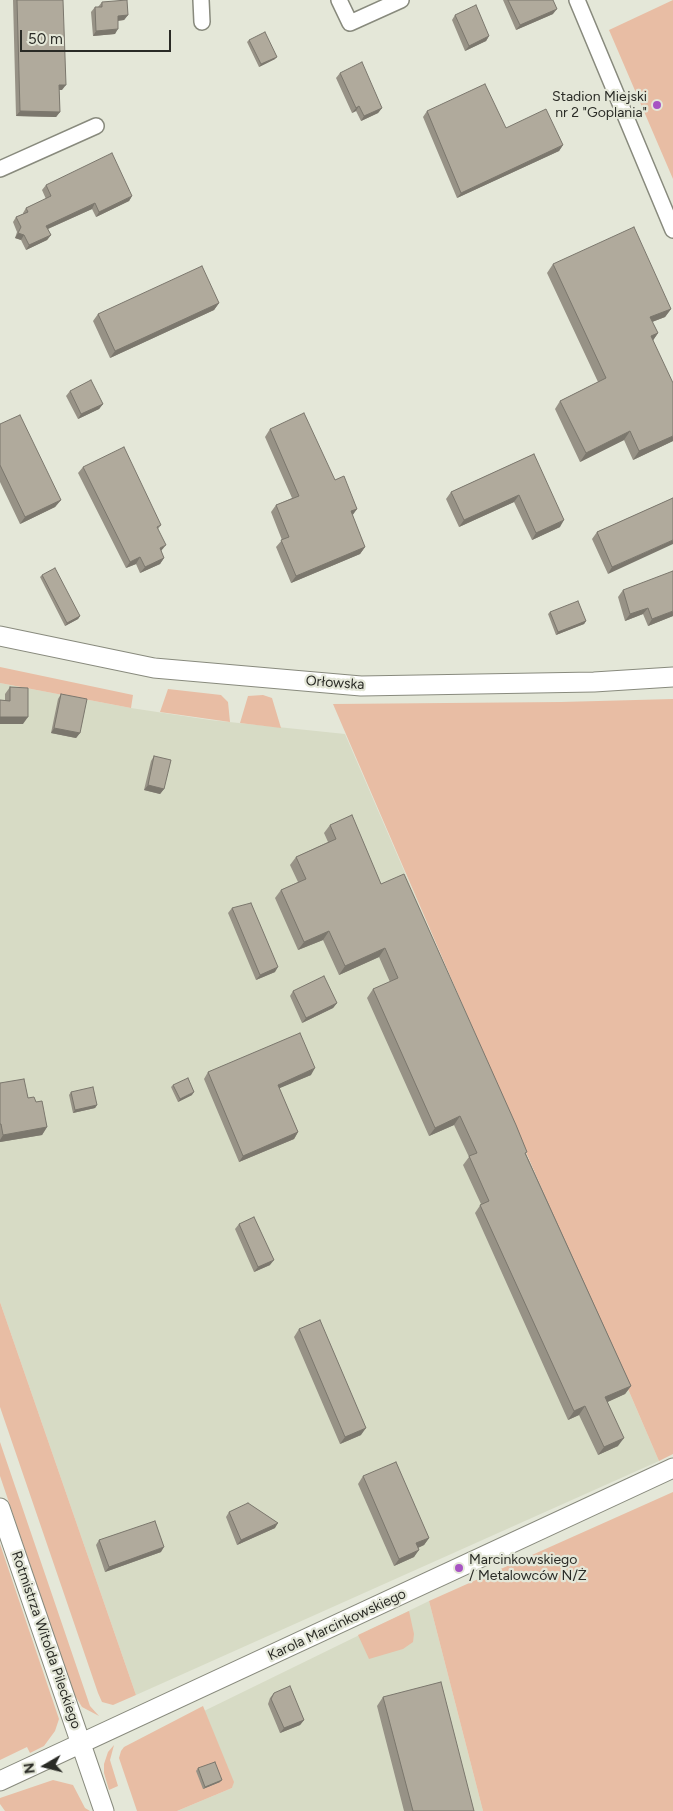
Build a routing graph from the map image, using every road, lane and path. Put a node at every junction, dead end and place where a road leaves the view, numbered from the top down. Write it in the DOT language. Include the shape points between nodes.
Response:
graph roads {
  1 [pos="201,0"];
  2 [pos="339,0"];
  3 [pos="401,0"];
  4 [pos="577,0"];
  5 [pos="202,22"];
  6 [pos="96,126"];
  7 [pos="0,169"];
  8 [pos="673,230"];
  9 [pos="0,636"];
  10 [pos="673,676"];
  11 [pos="673,1468"];
  12 [pos="0,1508"];
  13 [pos="82,1744"];
  14 [pos="0,1781"];
  15 [pos="104,1811"];
  1 -- 5 [label="street"];
  2 -- 3 [label="street" via="350,23"];
  4 -- 8 [label="street"];
  6 -- 7 [label="street"];
  9 -- 10 [label="street, Orłowska" via="154,668 361,686 594,682"];
  11 -- 13 [label="street, Karola Marcinkowskiego"];
  12 -- 13 [label="street, Rotmistrza Witolda Pileckiego"];
  13 -- 14 [label="street, Karola Marcinkowskiego"];
  13 -- 15 [label="street, Rotmistrza Witolda Pileckiego"];
}
